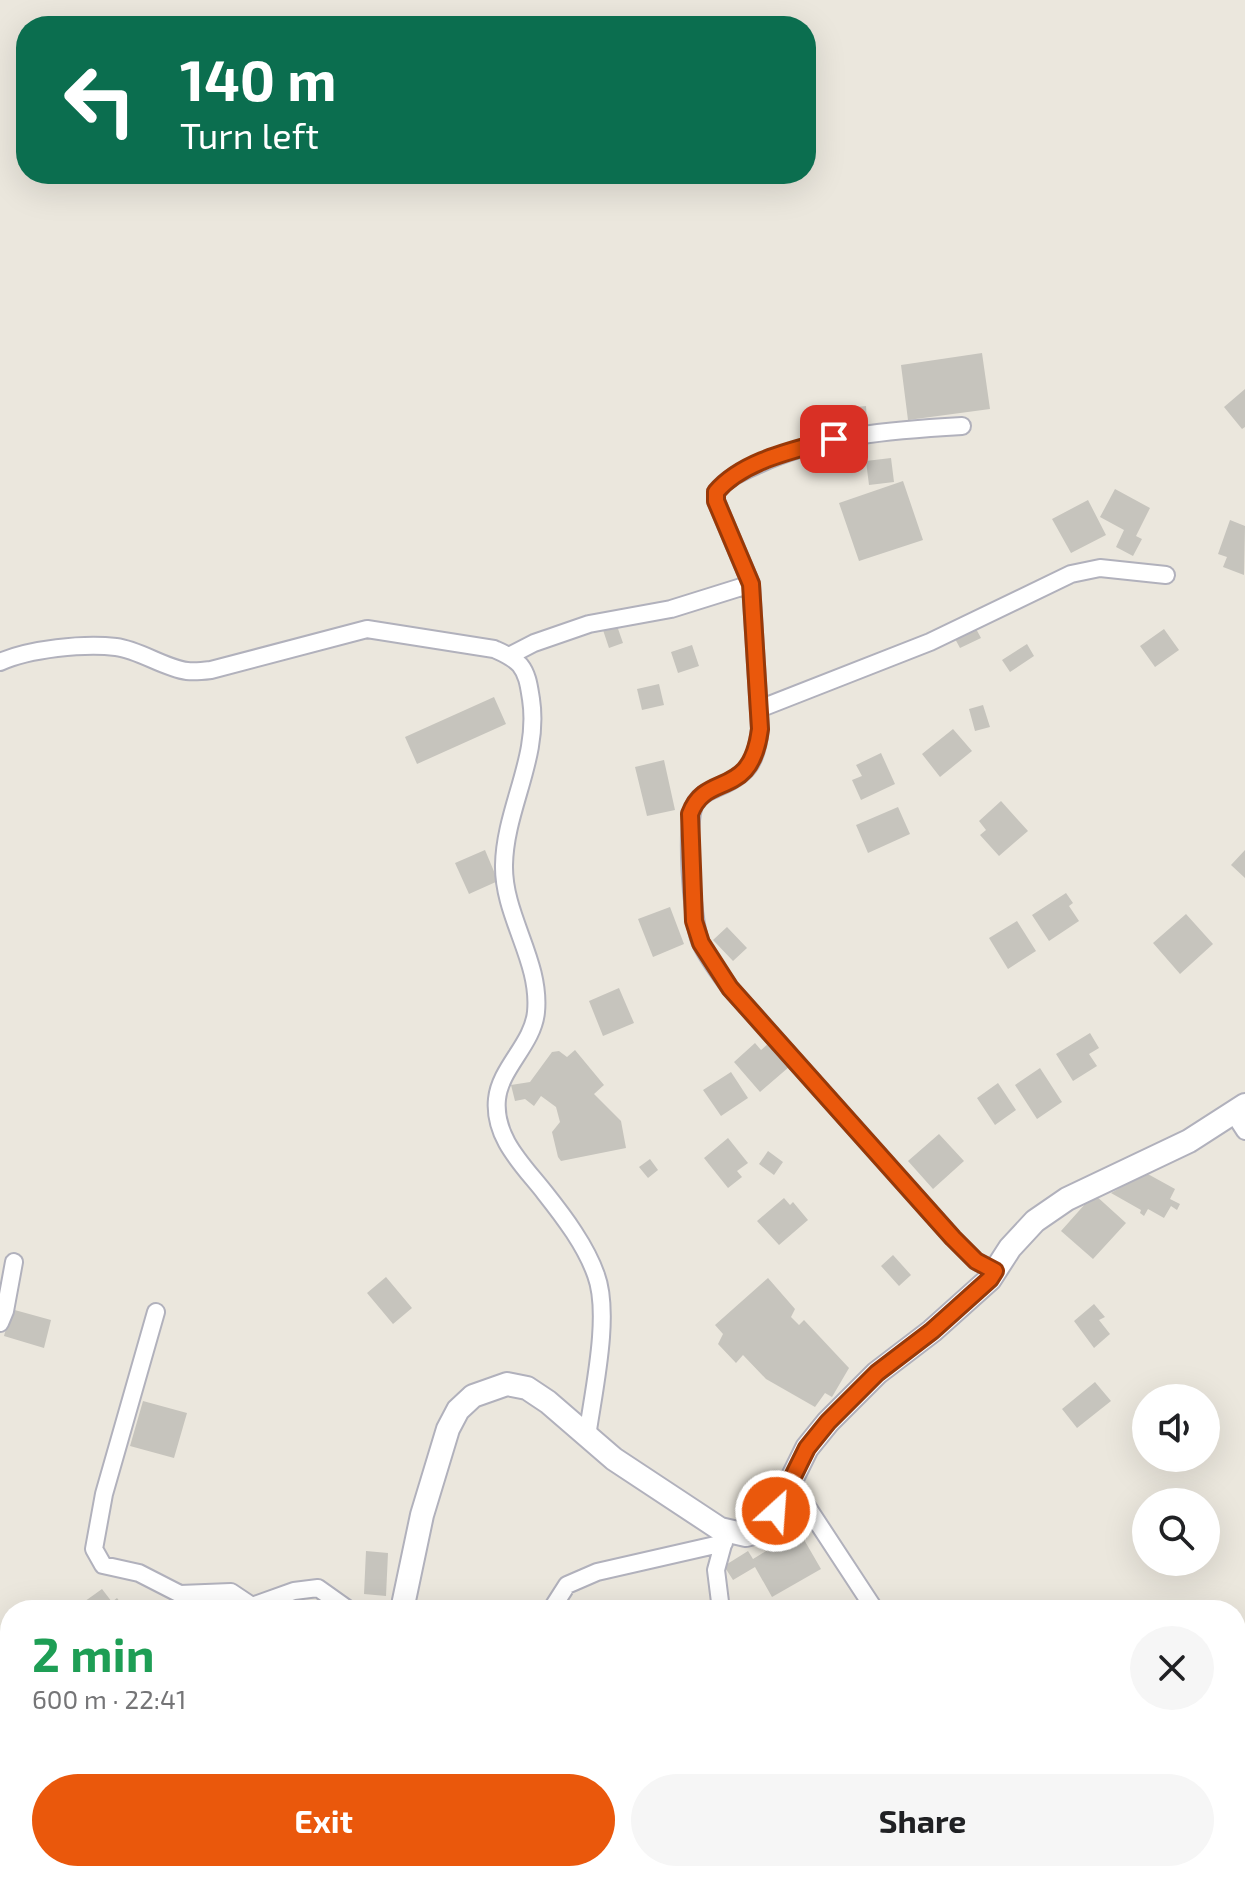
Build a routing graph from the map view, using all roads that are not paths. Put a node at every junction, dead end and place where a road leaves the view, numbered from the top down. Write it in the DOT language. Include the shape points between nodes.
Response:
graph roads {
  1 [pos="962,426"];
  2 [pos="1166,575"];
  3 [pos="751,584"];
  4 [pos="509,656"];
  5 [pos="0,662"];
  6 [pos="759,709"];
  7 [pos="1241,1117"];
  8 [pos="14,1262"];
  9 [pos="995,1271"];
  10 [pos="156,1312"];
  11 [pos="0,1323"];
  12 [pos="587,1437"];
  13 [pos="791,1482"];
  14 [pos="725,1537"];
  15 [pos="243,1600"];
  16 [pos="269,1600"];
  17 [pos="335,1600"];
  18 [pos="404,1600"];
  19 [pos="557,1600"];
  20 [pos="720,1600"];
  21 [pos="869,1600"];
  1 -- 3 [label="street" via="834,439 783,453 723,484 716,501"];
  2 -- 6 [label="street" via="1100,568 1071,574 930,642"];
  3 -- 4 [label="street" via="671,609 589,624"];
  3 -- 6 [label="street"];
  4 -- 5 [label="street" via="494,649 367,629 211,670 185,671 116,647 18,654"];
  4 -- 12 [label="street" via="528,681 533,740 504,864 512,916 537,995 536,1016 502,1082 497,1110 508,1146 573,1233 601,1289"];
  6 -- 9 [label="street" via="757,752 749,767 703,793 690,814 694,921 701,943 730,988 953,1238"];
  7 -- 9 [label="street" via="1050,1209 1010,1248"];
  8 -- 11 [label="street"];
  9 -- 13 [label="street" via="828,1422 807,1448"];
  10 -- 15 [label="street" via="104,1494 94,1549 103,1565 139,1573 180,1594 231,1592"];
  12 -- 14 [label="street"];
  12 -- 18 [label="street" via="527,1388 507,1384 473,1396 448,1429"];
  13 -- 14 [label="street" via="758,1532"];
  13 -- 21 [label="street"];
  14 -- 19 [label="street" via="597,1572 567,1585"];
  14 -- 20 [label="street" via="716,1570"];
  16 -- 17 [label="street" via="318,1588"];
}
